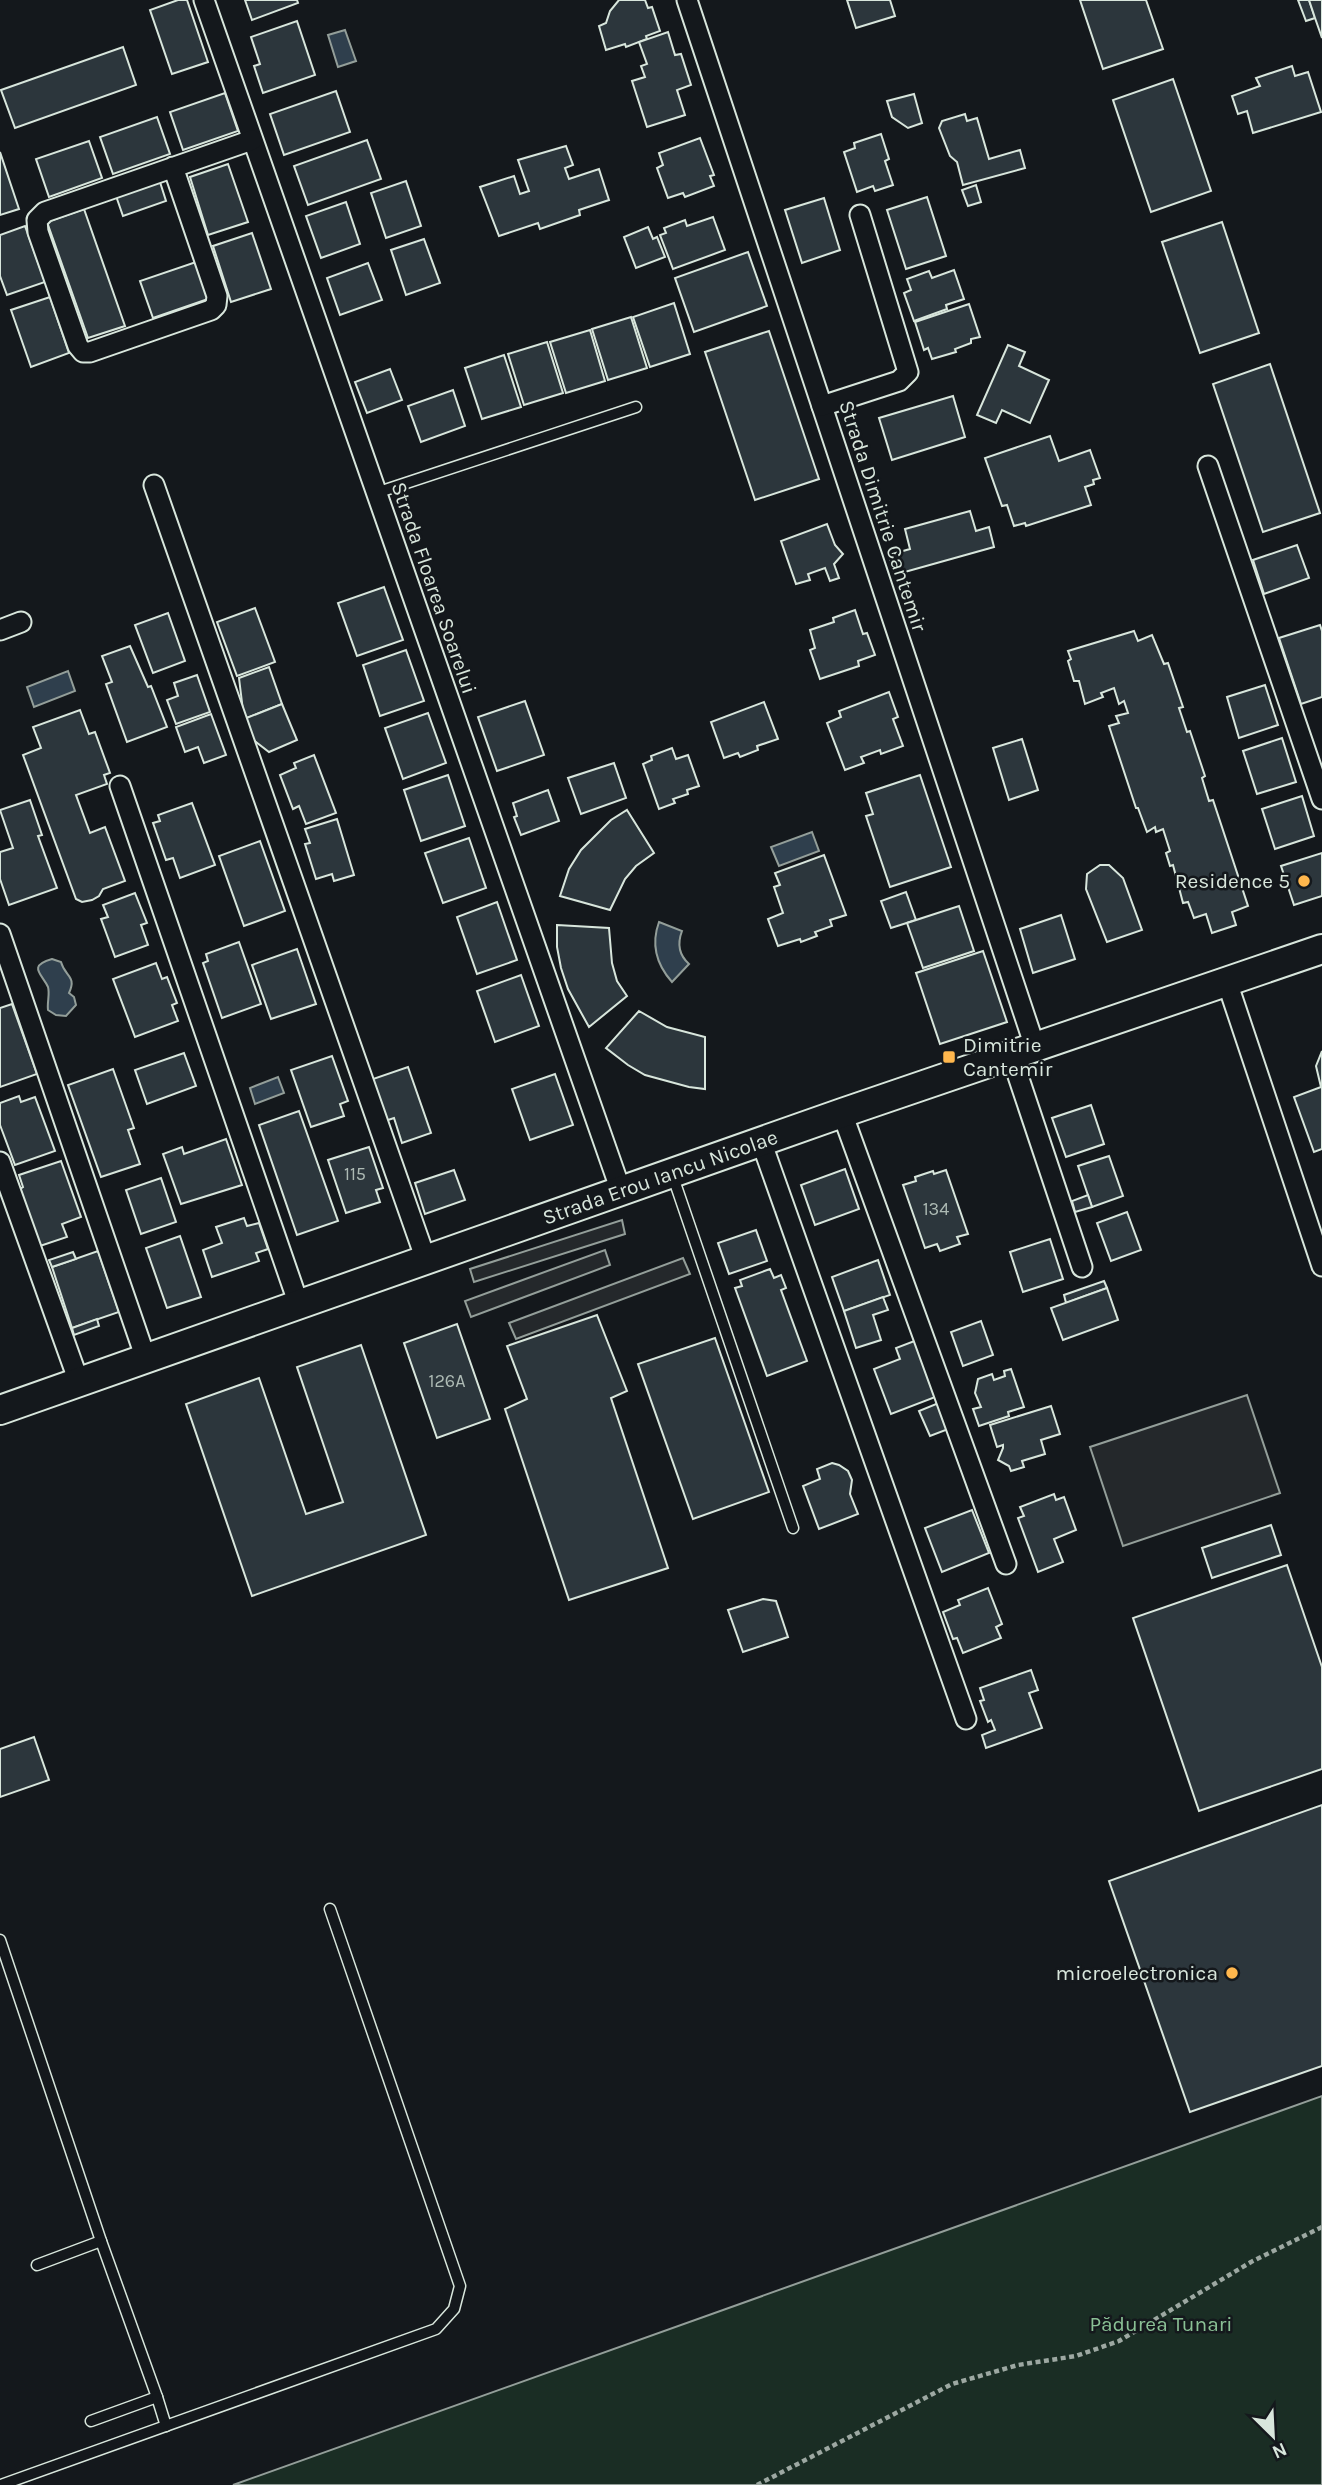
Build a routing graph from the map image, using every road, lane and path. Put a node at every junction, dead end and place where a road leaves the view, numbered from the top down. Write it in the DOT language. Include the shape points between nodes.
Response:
graph roads {
  1 [pos="204,0"];
  2 [pos="687,0"];
  3 [pos="252,140"];
  4 [pos="173,167"];
  5 [pos="860,215"];
  6 [pos="822,406"];
  7 [pos="636,407"];
  8 [pos="1208,466"];
  9 [pos="154,485"];
  10 [pos="376,493"];
  11 [pos="21,622"];
  12 [pos="0,630"];
  13 [pos="120,786"];
  14 [pos="1322,799"];
  15 [pos="0,934"];
  16 [pos="1322,949"];
  17 [pos="1227,982"];
  18 [pos="1023,1051"];
  19 [pos="842,1113"];
  20 [pos="761,1141"];
  21 [pos="0,1162"];
  22 [pos="672,1173"];
  23 [pos="621,1191"];
  24 [pos="426,1260"];
  25 [pos="1322,1266"];
  26 [pos="1082,1267"];
  27 [pos="299,1305"];
  28 [pos="146,1359"];
  29 [pos="79,1382"];
  30 [pos="0,1410"];
  31 [pos="793,1528"];
  32 [pos="1006,1564"];
  33 [pos="966,1719"];
  34 [pos="330,1909"];
  35 [pos="0,1940"];
  36 [pos="1322,2227"];
  37 [pos="101,2241"];
  38 [pos="37,2265"];
  39 [pos="157,2397"];
  40 [pos="91,2421"];
  41 [pos="166,2426"];
  42 [pos="1,2485"];
  43 [pos="757,2485"];
  1 -- 3 [label="street, Strada Floarea Soarelui"];
  2 -- 6 [label="street, Strada Dimitrie Cantemir"];
  3 -- 4 [label="street"];
  3 -- 10 [label="street, Strada Floarea Soarelui"];
  4 -- 4 [label="street" via="45,212 37,220 83,352 216,305 217,296"];
  5 -- 6 [label="street" via="908,372 899,381"];
  6 -- 18 [label="street, Strada Dimitrie Cantemir"];
  7 -- 10 [label="lane"];
  8 -- 14 [label="street"];
  9 -- 24 [label="street"];
  10 -- 23 [label="street, Strada Floarea Soarelui"];
  11 -- 12 [label="street"];
  13 -- 27 [label="street"];
  15 -- 28 [label="street"];
  16 -- 17 [label="street, Strada Erou Iancu Nicolae"];
  17 -- 18 [label="street, Strada Erou Iancu Nicolae"];
  17 -- 25 [label="street"];
  18 -- 19 [label="street, Strada Erou Iancu Nicolae"];
  18 -- 26 [label="street, Strada Dimitrie Cantemir"];
  19 -- 20 [label="street, Strada Erou Iancu Nicolae"];
  19 -- 32 [label="street"];
  20 -- 22 [label="street, Strada Erou Iancu Nicolae"];
  20 -- 33 [label="street"];
  21 -- 29 [label="street"];
  22 -- 23 [label="street, Strada Erou Iancu Nicolae"];
  22 -- 31 [label="lane"];
  23 -- 24 [label="street, Strada Erou Iancu Nicolae"];
  24 -- 27 [label="street, Strada Erou Iancu Nicolae"];
  27 -- 28 [label="street, Strada Erou Iancu Nicolae"];
  28 -- 29 [label="street, Strada Erou Iancu Nicolae"];
  29 -- 30 [label="street, Strada Erou Iancu Nicolae"];
  34 -- 41 [label="lane" via="460,2286 454,2309 436,2329"];
  35 -- 37 [label="lane"];
  36 -- 43 [label="path" via="1251,2262 1119,2341 1076,2356 1018,2365 953,2384"];
  37 -- 38 [label="lane"];
  37 -- 39 [label="lane"];
  39 -- 40 [label="lane"];
  39 -- 41 [label="lane"];
  41 -- 42 [label="lane"];
}
